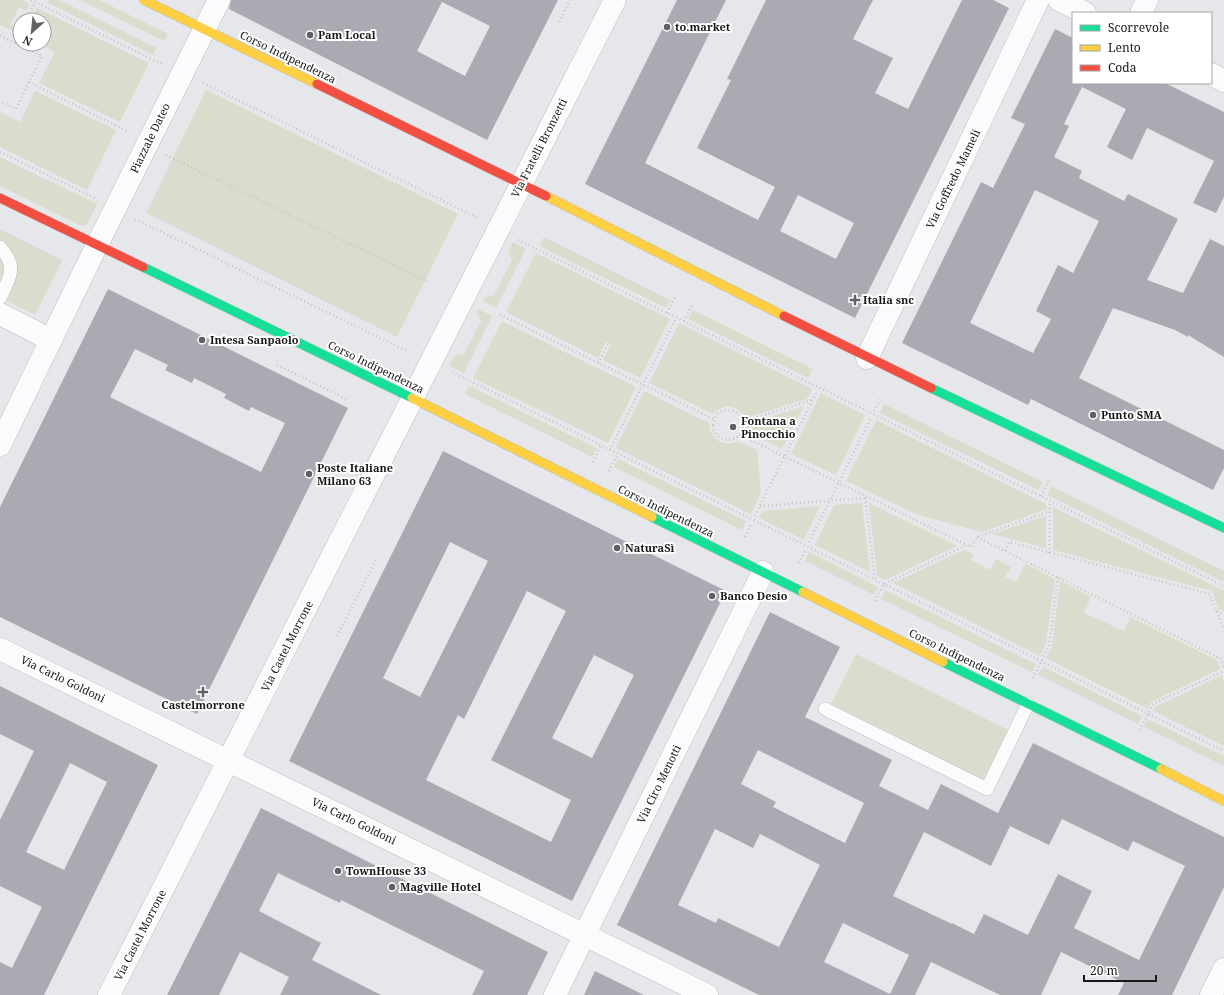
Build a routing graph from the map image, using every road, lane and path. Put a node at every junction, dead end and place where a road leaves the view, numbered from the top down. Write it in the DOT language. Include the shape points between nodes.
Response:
graph roads {
  1 [pos="32,0"];
  2 [pos="144,0"];
  3 [pos="219,0"];
  4 [pos="570,0"];
  5 [pos="615,0"];
  6 [pos="1038,0"];
  7 [pos="1059,0"];
  8 [pos="1147,0"];
  9 [pos="35,2"];
  10 [pos="30,12"];
  11 [pos="1083,12"];
  12 [pos="1141,12"];
  13 [pos="559,22"];
  14 [pos="204,30"];
  15 [pos="0,36"];
  16 [pos="12,42"];
  17 [pos="34,52"];
  18 [pos="166,66"];
  19 [pos="1212,75"];
  20 [pos="1224,81"];
  21 [pos="29,82"];
  22 [pos="202,82"];
  23 [pos="0,101"];
  24 [pos="149,141"];
  25 [pos="0,152"];
  26 [pos="521,184"];
  27 [pos="89,196"];
  28 [pos="0,198"];
  29 [pos="134,218"];
  30 [pos="483,221"];
  31 [pos="514,238"];
  32 [pos="97,245"];
  33 [pos="0,247"];
  34 [pos="429,282"];
  35 [pos="464,296"];
  36 [pos="675,297"];
  37 [pos="0,298"];
  38 [pos="692,305"];
  39 [pos="667,313"];
  40 [pos="0,314"];
  41 [pos="500,315"];
  42 [pos="676,318"];
  43 [pos="684,322"];
  44 [pos="51,340"];
  45 [pos="608,343"];
  46 [pos="415,356"];
  47 [pos="867,358"];
  48 [pos="598,363"];
  49 [pos="277,365"];
  50 [pos="447,370"];
  51 [pos="643,385"];
  52 [pos="817,391"];
  53 [pos="412,398"];
  54 [pos="881,398"];
  55 [pos="346,399"];
  56 [pos="812,400"];
  57 [pos="874,411"];
  58 [pos="871,418"];
  59 [pos="714,420"];
  60 [pos="742,422"];
  61 [pos="740,434"];
  62 [pos="0,445"];
  63 [pos="601,445"];
  64 [pos="610,450"];
  65 [pos="618,454"];
  66 [pos="785,456"];
  67 [pos="593,462"];
  68 [pos="609,471"];
  69 [pos="1049,480"];
  70 [pos="839,482"];
  71 [pos="1041,496"];
  72 [pos="866,497"];
  73 [pos="830,501"];
  74 [pos="1050,501"];
  75 [pos="760,506"];
  76 [pos="1050,511"];
  77 [pos="755,516"];
  78 [pos="751,524"];
  79 [pos="1224,528"];
  80 [pos="745,537"];
  81 [pos="977,537"];
  82 [pos="809,542"];
  83 [pos="967,545"];
  84 [pos="1005,550"];
  85 [pos="805,551"];
  86 [pos="1049,552"];
  87 [pos="377,558"];
  88 [pos="799,563"];
  89 [pos="763,572"];
  90 [pos="1058,577"];
  91 [pos="875,580"];
  92 [pos="884,584"];
  93 [pos="1224,586"];
  94 [pos="876,601"];
  95 [pos="1217,611"];
  96 [pos="1224,614"];
  97 [pos="1224,630"];
  98 [pos="337,636"];
  99 [pos="0,649"];
  100 [pos="1041,661"];
  101 [pos="1224,670"];
  102 [pos="1033,678"];
  103 [pos="1028,704"];
  104 [pos="825,709"];
  105 [pos="1148,714"];
  106 [pos="1140,730"];
  107 [pos="1224,751"];
  108 [pos="230,760"];
  109 [pos="1224,801"];
  110 [pos="585,935"];
  111 [pos="1224,969"];
  112 [pos="109,995"];
  113 [pos="555,995"];
  114 [pos="707,995"];
  115 [pos="1211,995"];
  1 -- 9 [label="path"];
  2 -- 14 [label="street"];
  3 -- 14 [label="street, Piazzale Dateo"];
  4 -- 13 [label="path"];
  5 -- 26 [label="street, Via Fratelli Bronzetti"];
  6 -- 47 [label="street, Via Goffredo Mameli"];
  7 -- 11 [label="street"];
  8 -- 12 [label="street"];
  9 -- 10 [label="path"];
  9 -- 18 [label="path"];
  14 -- 24 [label="street, Piazzale Dateo"];
  14 -- 26 [label="street, Corso Indipendenza"];
  15 -- 16 [label="path"];
  17 -- 21 [label="path" via="42,56"];
  19 -- 20 [label="street"];
  21 -- 23 [label="path" via="16,109"];
  21 -- 24 [label="path"];
  22 -- 30 [label="path"];
  24 -- 32 [label="street, Piazzale Dateo"];
  24 -- 34 [label="path" via="166,150 165,155"];
  25 -- 27 [label="path"];
  26 -- 35 [label="street, Via Fratelli Bronzetti"];
  26 -- 47 [label="street, Corso Indipendenza"];
  28 -- 32 [label="street"];
  29 -- 46 [label="path"];
  31 -- 39 [label="path"];
  32 -- 44 [label="street, Piazzale Dateo"];
  32 -- 53 [label="street, Corso Indipendenza"];
  33 -- 37 [label="lane" via="10,262 11,275"];
  35 -- 53 [label="street, Via Castel Morrone"];
  36 -- 39 [label="path"];
  38 -- 43 [label="path"];
  39 -- 42 [label="path"];
  40 -- 44 [label="street"];
  41 -- 48 [label="path"];
  42 -- 43 [label="path"];
  42 -- 51 [label="path"];
  43 -- 71 [label="path"];
  44 -- 62 [label="street, Piazzale Dateo"];
  45 -- 48 [label="path"];
  47 -- 79 [label="street, Corso Indipendenza"];
  48 -- 51 [label="path"];
  49 -- 55 [label="path"];
  50 -- 63 [label="path"];
  51 -- 59 [label="path"];
  51 -- 64 [label="path"];
  52 -- 56 [label="path"];
  53 -- 89 [label="street, Corso Indipendenza"];
  53 -- 108 [label="street, Via Castel Morrone"];
  54 -- 57 [label="path"];
  56 -- 60 [label="path"];
  56 -- 66 [label="path"];
  58 -- 70 [label="path"];
  59 -- 60 [label="path" via="719,413 729,410 736,413"];
  59 -- 61 [label="path" via="712,427 721,439 730,440"];
  60 -- 61 [label="path"];
  61 -- 66 [label="path"];
  63 -- 64 [label="path"];
  63 -- 67 [label="path"];
  64 -- 65 [label="path"];
  65 -- 68 [label="path"];
  65 -- 91 [label="path"];
  66 -- 70 [label="path"];
  66 -- 75 [label="path"];
  69 -- 71 [label="path"];
  70 -- 72 [label="path"];
  70 -- 73 [label="path"];
  71 -- 74 [label="path"];
  72 -- 73 [label="path"];
  72 -- 83 [label="path"];
  72 -- 91 [label="path"];
  73 -- 75 [label="path"];
  73 -- 82 [label="path"];
  74 -- 76 [label="path"];
  74 -- 93 [label="path"];
  75 -- 77 [label="path"];
  76 -- 81 [label="path"];
  76 -- 86 [label="path"];
  78 -- 80 [label="path"];
  81 -- 83 [label="path" via="971,547"];
  81 -- 84 [label="path"];
  83 -- 92 [label="path"];
  84 -- 86 [label="path" via="1009,542"];
  84 -- 90 [label="path"];
  85 -- 88 [label="path"];
  86 -- 95 [label="path" via="1210,594"];
  87 -- 98 [label="path"];
  89 -- 103 [label="street, Corso Indipendenza"];
  89 -- 110 [label="street, Via Ciro Menotti"];
  90 -- 100 [label="path" via="1049,646"];
  90 -- 101 [label="path" via="1221,659"];
  91 -- 92 [label="path"];
  92 -- 94 [label="path"];
  92 -- 100 [label="path"];
  95 -- 96 [label="path"];
  95 -- 97 [label="path"];
  99 -- 108 [label="street, Via Carlo Goldoni"];
  100 -- 102 [label="path"];
  100 -- 105 [label="path"];
  101 -- 105 [label="path" via="1153,704"];
  103 -- 104 [label="lane" via="987,789"];
  103 -- 109 [label="street, Corso Indipendenza"];
  105 -- 106 [label="path"];
  105 -- 107 [label="path"];
  108 -- 110 [label="street, Via Carlo Goldoni"];
  108 -- 112 [label="street, Via Castel Morrone"];
  110 -- 113 [label="street, Via Ciro Menotti"];
  110 -- 114 [label="street, Via Carlo Goldoni"];
  111 -- 115 [label="street"];
}
